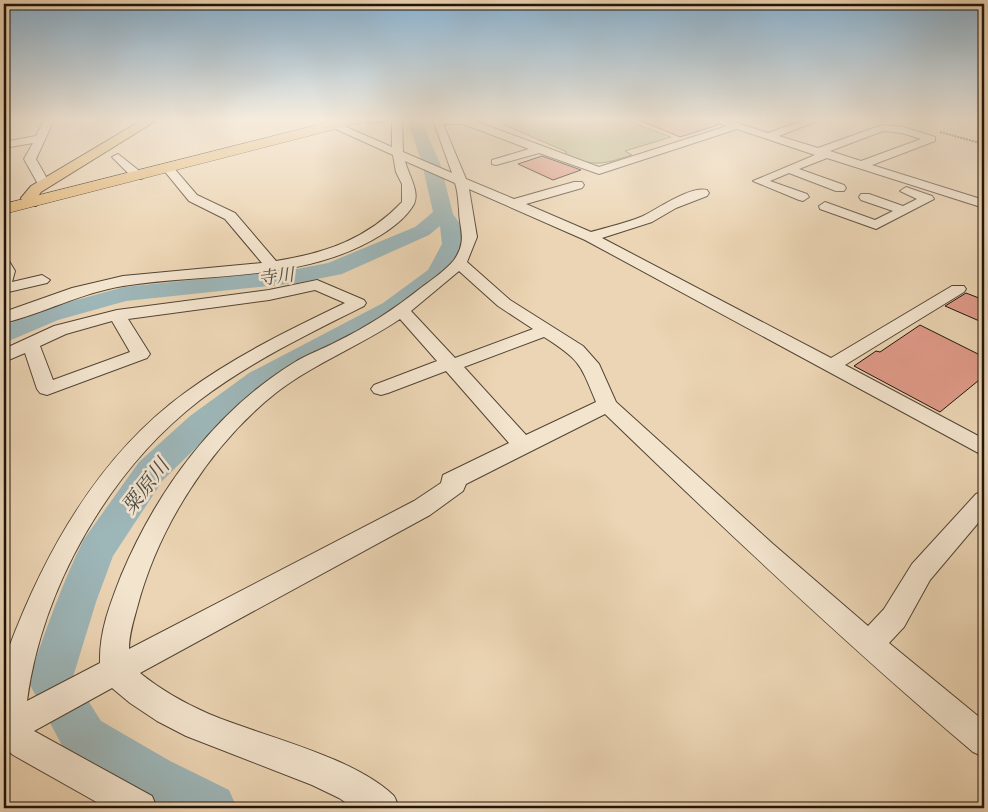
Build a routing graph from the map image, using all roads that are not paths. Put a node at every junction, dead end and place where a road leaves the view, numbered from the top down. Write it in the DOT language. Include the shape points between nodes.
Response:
graph roads {
  1 [pos="30,158"];
  2 [pos="87,158"];
  3 [pos="119,158"];
  4 [pos="203,158"];
  5 [pos="400,158"];
  6 [pos="410,158"];
  7 [pos="449,158"];
  8 [pos="510,158"];
  9 [pos="564,158"];
  10 [pos="638,158"];
  11 [pos="813,158"];
  12 [pos="826,158"];
  13 [pos="831,158"];
  14 [pos="880,158"];
  15 [pos="496,162"];
  16 [pos="862,165"];
  17 [pos="168,168"];
  18 [pos="788,169"];
  19 [pos="138,176"];
  20 [pos="458,179"];
  21 [pos="44,184"];
  22 [pos="578,185"];
  23 [pos="840,188"];
  24 [pos="703,193"];
  25 [pos="865,197"];
  26 [pos="803,198"];
  27 [pos="30,203"];
  28 [pos="516,203"];
  29 [pos="984,204"];
  30 [pos="825,206"];
  31 [pos="4,210"];
  32 [pos="904,210"];
  33 [pos="590,237"];
  34 [pos="459,263"];
  35 [pos="4,264"];
  36 [pos="273,266"];
  37 [pos="42,280"];
  38 [pos="4,282"];
  39 [pos="4,288"];
  40 [pos="958,289"];
  41 [pos="402,311"];
  42 [pos="117,315"];
  43 [pos="4,318"];
  44 [pos="546,330"];
  45 [pos="30,342"];
  46 [pos="4,356"];
  47 [pos="449,365"];
  48 [pos="832,365"];
  49 [pos="381,389"];
  50 [pos="607,405"];
  51 [pos="523,445"];
  52 [pos="984,448"];
  53 [pos="984,500"];
  54 [pos="869,645"];
  55 [pos="113,673"];
  56 [pos="9,727"];
  57 [pos="984,741"];
  58 [pos="140,808"];
  59 [pos="382,808"];
  1 -- 21 [label="street"];
  2 -- 21 [label="main road"];
  3 -- 19 [label="street"];
  4 -- 17 [label="highway"];
  5 -- 36 [label="street" via="408,184 408,203 387,225 357,243 312,258"];
  6 -- 20 [label="street"];
  7 -- 20 [label="street"];
  8 -- 15 [label="street"];
  9 -- 10 [label="street" via="599,171"];
  11 -- 18 [label="street"];
  12 -- 32 [label="street" via="928,199"];
  13 -- 16 [label="street"];
  14 -- 16 [label="street"];
  16 -- 29 [label="street"];
  17 -- 19 [label="highway"];
  17 -- 36 [label="street" via="193,198 230,216"];
  18 -- 23 [label="street"];
  18 -- 26 [label="street" via="759,181"];
  19 -- 27 [label="highway"];
  20 -- 28 [label="street"];
  20 -- 34 [label="street" via="471,237"];
  21 -- 27 [label="main road" via="31,194"];
  22 -- 28 [label="street"];
  24 -- 33 [label="street" via="671,205 647,219"];
  25 -- 32 [label="street"];
  27 -- 31 [label="highway"];
  28 -- 33 [label="street"];
  30 -- 32 [label="street" via="876,225"];
  33 -- 48 [label="street"];
  34 -- 41 [label="street" via="434,288"];
  34 -- 44 [label="street" via="504,302"];
  35 -- 38 [label="street" via="7,271"];
  36 -- 43 [label="street" via="123,281 82,291"];
  37 -- 39 [label="street"];
  40 -- 48 [label="street"];
  41 -- 47 [label="street"];
  41 -- 55 [label="street" via="344,346 302,366 265,392 202,457 172,501 132,580 116,635"];
  42 -- 45 [label="street" via="60,330"];
  42 -- 45 [label="street" via="141,354 47,389"];
  42 -- 56 [label="street" via="269,295 316,285 358,303 240,364 192,397 146,438 90,506 49,580 22,652"];
  44 -- 47 [label="street"];
  44 -- 50 [label="street" via="577,350 590,364"];
  45 -- 46 [label="street"];
  47 -- 49 [label="street"];
  47 -- 51 [label="street"];
  48 -- 52 [label="street"];
  50 -- 51 [label="street"];
  50 -- 54 [label="street"];
  51 -- 55 [label="street" via="451,481 455,485 422,508"];
  53 -- 54 [label="street" via="921,572 894,618"];
  54 -- 57 [label="street"];
  55 -- 56 [label="street"];
  55 -- 59 [label="street" via="134,690 205,730 344,783"];
  56 -- 58 [label="street" via="24,744"];
}
